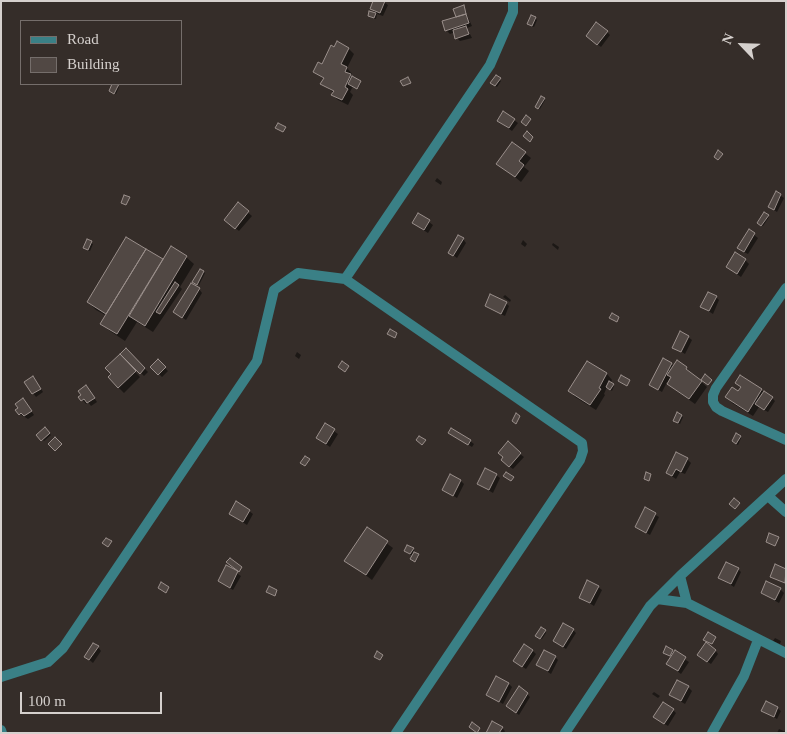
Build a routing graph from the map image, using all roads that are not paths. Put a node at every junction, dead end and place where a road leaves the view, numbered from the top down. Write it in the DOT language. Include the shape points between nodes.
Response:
graph roads {
  1 [pos="513,1"];
  2 [pos="345,279"];
  3 [pos="786,288"];
  4 [pos="786,440"];
  5 [pos="786,479"];
  6 [pos="768,496"];
  7 [pos="786,512"];
  8 [pos="680,576"];
  9 [pos="657,598"];
  10 [pos="687,602"];
  11 [pos="758,640"];
  12 [pos="786,653"];
  13 [pos="1,677"];
  14 [pos="396,733"];
  15 [pos="565,733"];
  16 [pos="712,733"];
  1 -- 2 [label="street" via="513,12 490,65"];
  2 -- 13 [label="street" via="298,273 274,290 257,361 62,648 48,662"];
  2 -- 14 [label="street" via="582,443 583,451"];
  3 -- 4 [label="street" via="716,388 713,402 722,411"];
  5 -- 6 [label="street"];
  6 -- 7 [label="street"];
  6 -- 8 [label="street"];
  8 -- 9 [label="street"];
  8 -- 10 [label="street"];
  9 -- 10 [label="street"];
  9 -- 15 [label="street"];
  10 -- 11 [label="street"];
  11 -- 12 [label="street"];
  11 -- 16 [label="street" via="744,676"];
}
